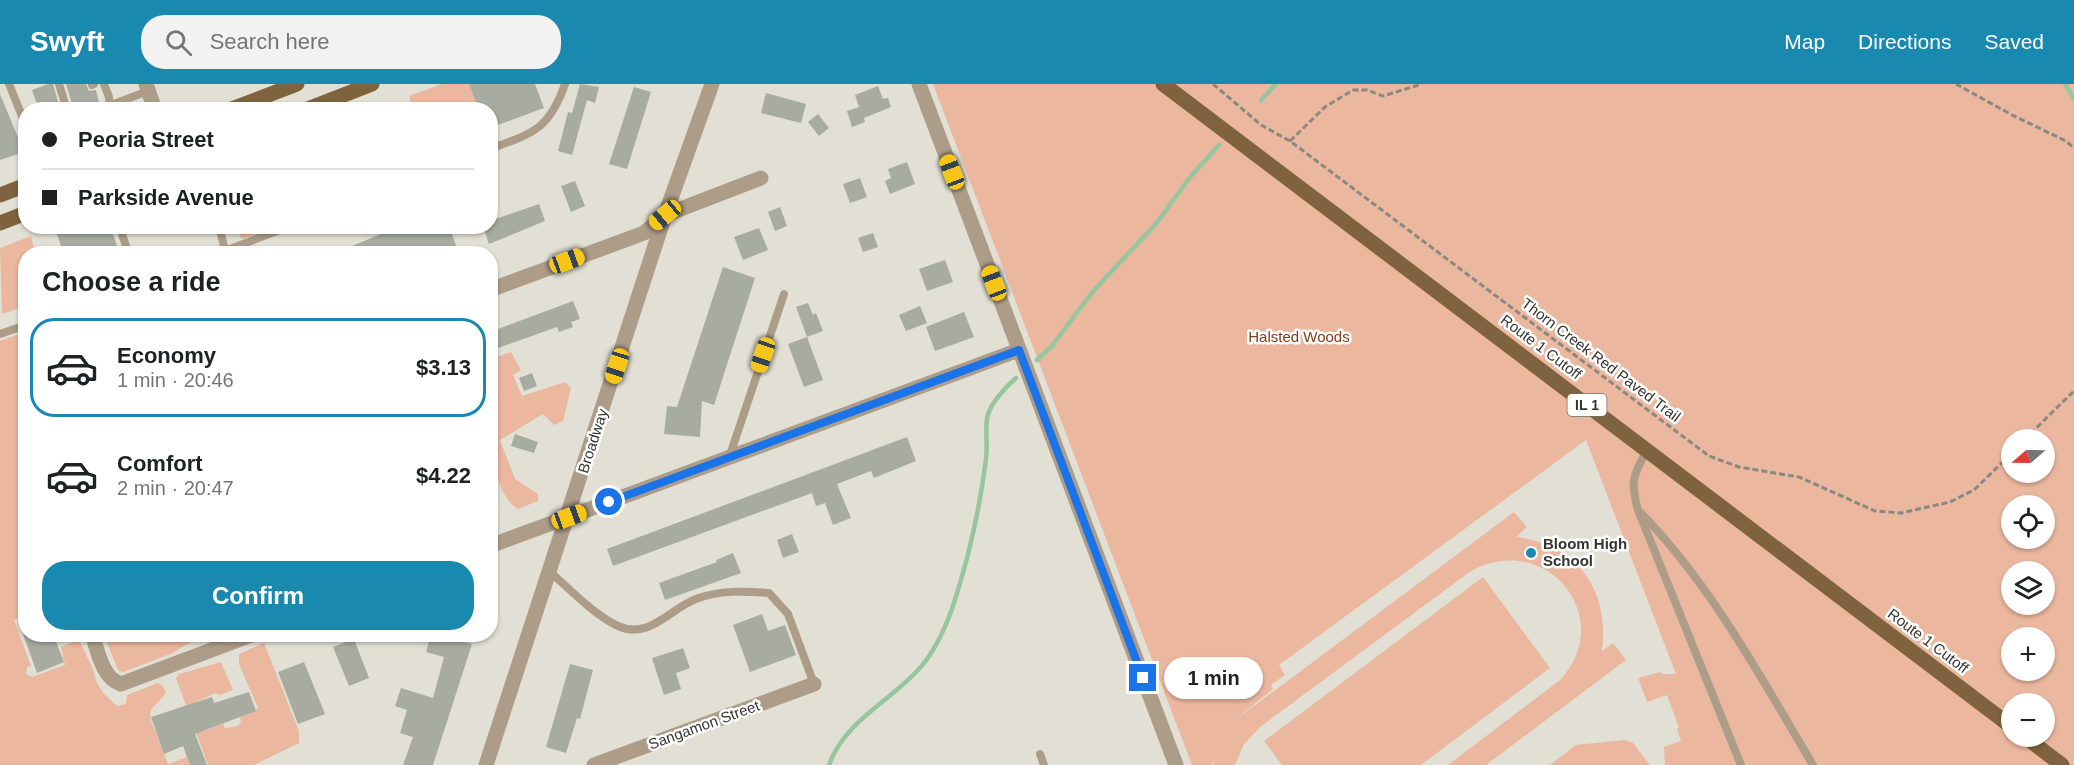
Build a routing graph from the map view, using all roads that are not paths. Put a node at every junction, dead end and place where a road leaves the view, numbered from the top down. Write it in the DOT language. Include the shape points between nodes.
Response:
graph roads {
  1 [pos="9,84"];
  2 [pos="59,84"];
  3 [pos="104,84"];
  4 [pos="297,84"];
  5 [pos="372,84"];
  6 [pos="565,84"];
  7 [pos="712,84"];
  8 [pos="919,84"];
  9 [pos="1163,84"];
  10 [pos="147,87"];
  11 [pos="68,102"];
  12 [pos="109,102"];
  13 [pos="119,102"];
  14 [pos="152,102"];
  15 [pos="250,102"];
  16 [pos="326,102"];
  17 [pos="18,106"];
  18 [pos="498,146"];
  19 [pos="761,178"];
  20 [pos="18,188"];
  21 [pos="0,195"];
  22 [pos="665,215"];
  23 [pos="18,216"];
  24 [pos="0,223"];
  25 [pos="269,234"];
  26 [pos="237,246"];
  27 [pos="498,287"];
  28 [pos="784,294"];
  29 [pos="18,328"];
  30 [pos="0,334"];
  31 [pos="1019,350"];
  32 [pos="1647,450"];
  33 [pos="729,458"];
  34 [pos="1638,510"];
  35 [pos="569,517"];
  36 [pos="498,543"];
  37 [pos="550,572"];
  38 [pos="95,642"];
  39 [pos="233,642"];
  40 [pos="814,684"];
  41 [pos="2001,719"];
  42 [pos="2033,747"];
  43 [pos="2038,747"];
  44 [pos="1040,754"];
  45 [pos="486,765"];
  46 [pos="594,765"];
  47 [pos="1044,765"];
  48 [pos="1176,765"];
  49 [pos="1741,765"];
  50 [pos="1813,765"];
  51 [pos="2042,765"];
  52 [pos="2062,765"];
  1 -- 17 [label="lane"];
  2 -- 11 [label="lane"];
  3 -- 12 [label="lane"];
  4 -- 15 [label="main road"];
  5 -- 16 [label="main road"];
  6 -- 18 [label="lane" via="557,106 535,132"];
  7 -- 22 [label="street, Broadway"];
  8 -- 31 [label="street"];
  9 -- 32 [label="main road, Route 1 Cutoff / IL 1"];
  10 -- 13 [label="lane"];
  10 -- 14 [label="street"];
  19 -- 22 [label="street"];
  20 -- 21 [label="main road"];
  22 -- 27 [label="street" via="644,232"];
  22 -- 35 [label="street, Broadway"];
  23 -- 24 [label="main road"];
  25 -- 26 [label="lane"];
  28 -- 33 [label="lane"];
  29 -- 30 [label="lane"];
  31 -- 33 [label="street"];
  31 -- 48 [label="street"];
  32 -- 34 [label="lane" via="1634,473 1632,490"];
  32 -- 41 [label="main road, Route 1 Cutoff / IL 1"];
  33 -- 35 [label="street"];
  34 -- 49 [label="lane"];
  34 -- 50 [label="lane" via="1664,536 1723,614"];
  35 -- 36 [label="street"];
  35 -- 37 [label="street, Broadway"];
  37 -- 40 [label="lane" via="611,622 632,630 659,622 695,599 743,590 768,593 788,614"];
  37 -- 45 [label="street, Broadway"];
  38 -- 39 [label="street" via="107,675 121,684"];
  40 -- 46 [label="street, Sangamon Street"];
  42 -- 51 [label="main road"];
  43 -- 52 [label="main road"];
  44 -- 47 [label="lane"];
}
